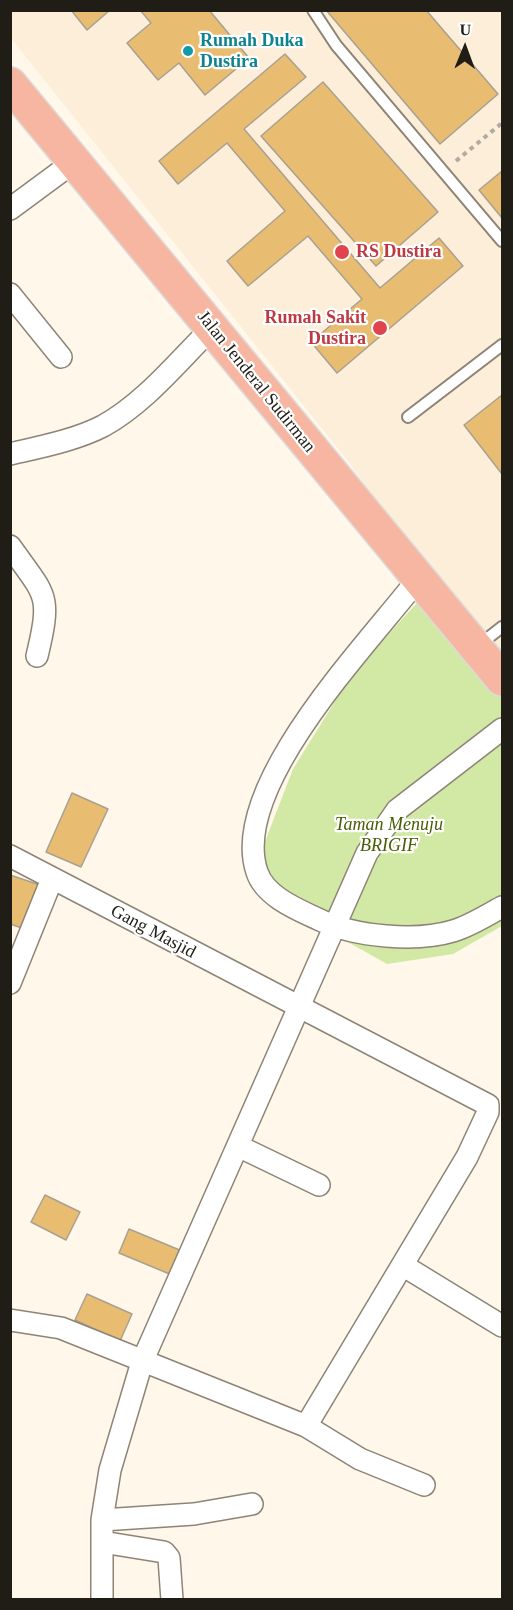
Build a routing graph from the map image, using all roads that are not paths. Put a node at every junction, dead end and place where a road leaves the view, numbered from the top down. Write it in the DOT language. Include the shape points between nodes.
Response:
graph roads {
  1 [pos="313,10"];
  2 [pos="10,84"];
  3 [pos="75,161"];
  4 [pos="10,209"];
  5 [pos="502,241"];
  6 [pos="10,294"];
  7 [pos="212,328"];
  8 [pos="502,345"];
  9 [pos="61,357"];
  10 [pos="408,417"];
  11 [pos="10,453"];
  12 [pos="10,546"];
  13 [pos="418,579"];
  14 [pos="502,627"];
  15 [pos="475,648"];
  16 [pos="37,656"];
  17 [pos="502,679"];
  18 [pos="502,729"];
  19 [pos="10,856"];
  20 [pos="52,879"];
  21 [pos="502,908"];
  22 [pos="334,927"];
  23 [pos="10,983"];
  24 [pos="297,1005"];
  25 [pos="238,1146"];
  26 [pos="319,1185"];
  27 [pos="404,1266"];
  28 [pos="10,1320"];
  29 [pos="502,1326"];
  30 [pos="142,1362"];
  31 [pos="306,1426"];
  32 [pos="424,1485"];
  33 [pos="252,1504"];
  34 [pos="102,1520"];
  35 [pos="102,1542"];
  36 [pos="102,1599"];
  37 [pos="172,1599"];
  1 -- 5 [label="lane" via="336,45"];
  2 -- 3 [label="main road, Jalan Jenderal Sudirman"];
  3 -- 4 [label="street"];
  3 -- 7 [label="main road, Jalan Jenderal Sudirman"];
  6 -- 9 [label="street"];
  7 -- 11 [label="street" via="138,400 102,426 45,446"];
  7 -- 13 [label="main road, Jalan Jenderal Sudirman"];
  8 -- 10 [label="lane"];
  12 -- 16 [label="street" via="46,602"];
  13 -- 15 [label="main road, Jalan Jenderal Sudirman"];
  13 -- 22 [label="street" via="343,668 298,734 268,785 253,831 257,873 264,885 281,900"];
  14 -- 15 [label="lane"];
  15 -- 17 [label="main road, Jalan Jenderal Sudirman"];
  18 -- 22 [label="street" via="397,810 367,853"];
  19 -- 20 [label="street, Gang Masjid"];
  20 -- 23 [label="street"];
  20 -- 24 [label="street, Gang Masjid"];
  21 -- 22 [label="street" via="454,931 418,938"];
  22 -- 24 [label="street"];
  24 -- 25 [label="street"];
  24 -- 27 [label="street, Gang Masjid" via="489,1105 467,1157"];
  25 -- 26 [label="street"];
  25 -- 30 [label="street"];
  27 -- 29 [label="street"];
  27 -- 31 [label="street"];
  28 -- 30 [label="street" via="61,1328"];
  30 -- 31 [label="street"];
  30 -- 34 [label="street" via="110,1470"];
  31 -- 32 [label="street" via="360,1459"];
  33 -- 34 [label="street" via="194,1515"];
  34 -- 35 [label="street"];
  35 -- 36 [label="street"];
  35 -- 37 [label="street" via="164,1552 169,1558"];
}
